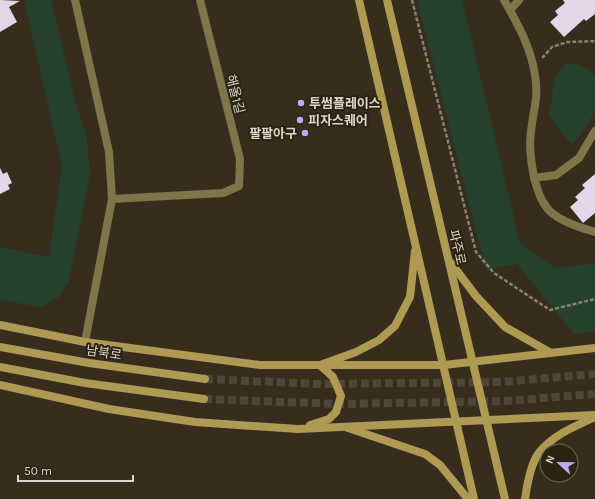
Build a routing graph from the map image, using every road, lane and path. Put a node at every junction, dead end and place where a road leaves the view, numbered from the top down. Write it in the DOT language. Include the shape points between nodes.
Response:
graph roads {
  1 [pos="75,0"];
  2 [pos="200,0"];
  3 [pos="359,0"];
  4 [pos="387,0"];
  5 [pos="412,0"];
  6 [pos="504,0"];
  7 [pos="519,0"];
  8 [pos="510,10"];
  9 [pos="595,41"];
  10 [pos="534,68"];
  11 [pos="595,131"];
  12 [pos="534,178"];
  13 [pos="112,199"];
  14 [pos="595,232"];
  15 [pos="416,244"];
  16 [pos="449,260"];
  17 [pos="595,299"];
  18 [pos="0,325"];
  19 [pos="85,342"];
  20 [pos="0,347"];
  21 [pos="595,348"];
  22 [pos="551,353"];
  23 [pos="473,362"];
  24 [pos="320,365"];
  25 [pos="444,365"];
  26 [pos="0,367"];
  27 [pos="205,379"];
  28 [pos="0,385"];
  29 [pos="204,399"];
  30 [pos="595,416"];
  31 [pos="486,420"];
  32 [pos="456,421"];
  33 [pos="341,426"];
  34 [pos="298,429"];
  35 [pos="468,499"];
  36 [pos="474,499"];
  37 [pos="505,499"];
  38 [pos="525,499"];
  1 -- 13 [label="street" via="109,152"];
  2 -- 13 [label="street, 해올1길" via="240,159 239,186 223,193"];
  3 -- 15 [label="main road"];
  4 -- 16 [label="main road, 파주로"];
  5 -- 17 [label="path" via="476,252 494,273 550,310"];
  6 -- 8 [label="street"];
  7 -- 8 [label="street"];
  8 -- 10 [label="street" via="530,50"];
  9 -- 10 [label="path" via="567,42 552,47"];
  10 -- 12 [label="street" via="537,101 530,133"];
  11 -- 12 [label="street" via="579,158 556,175"];
  12 -- 14 [label="street" via="547,208 570,224"];
  13 -- 19 [label="street"];
  15 -- 24 [label="main road" via="410,297 395,326 379,340 356,352"];
  15 -- 25 [label="main road"];
  16 -- 22 [label="main road" via="504,327"];
  16 -- 23 [label="main road, 파주로"];
  18 -- 19 [label="main road"];
  19 -- 24 [label="main road" via="260,365"];
  20 -- 27 [label="main road, 남북로" via="89,363"];
  21 -- 22 [label="main road"];
  22 -- 23 [label="main road"];
  23 -- 25 [label="main road"];
  23 -- 31 [label="main road, 파주로"];
  24 -- 25 [label="main road"];
  24 -- 34 [label="main road" via="333,377 341,396 336,412 329,419"];
  25 -- 32 [label="main road"];
  26 -- 29 [label="main road" via="86,383"];
  28 -- 34 [label="main road" via="109,409 195,422"];
  30 -- 31 [label="main road"];
  30 -- 38 [label="main road" via="551,441 538,455"];
  31 -- 32 [label="main road"];
  31 -- 37 [label="main road, 파주로"];
  32 -- 33 [label="main road"];
  32 -- 36 [label="main road"];
  33 -- 34 [label="main road"];
  33 -- 35 [label="main road" via="425,454 440,465"];
}
